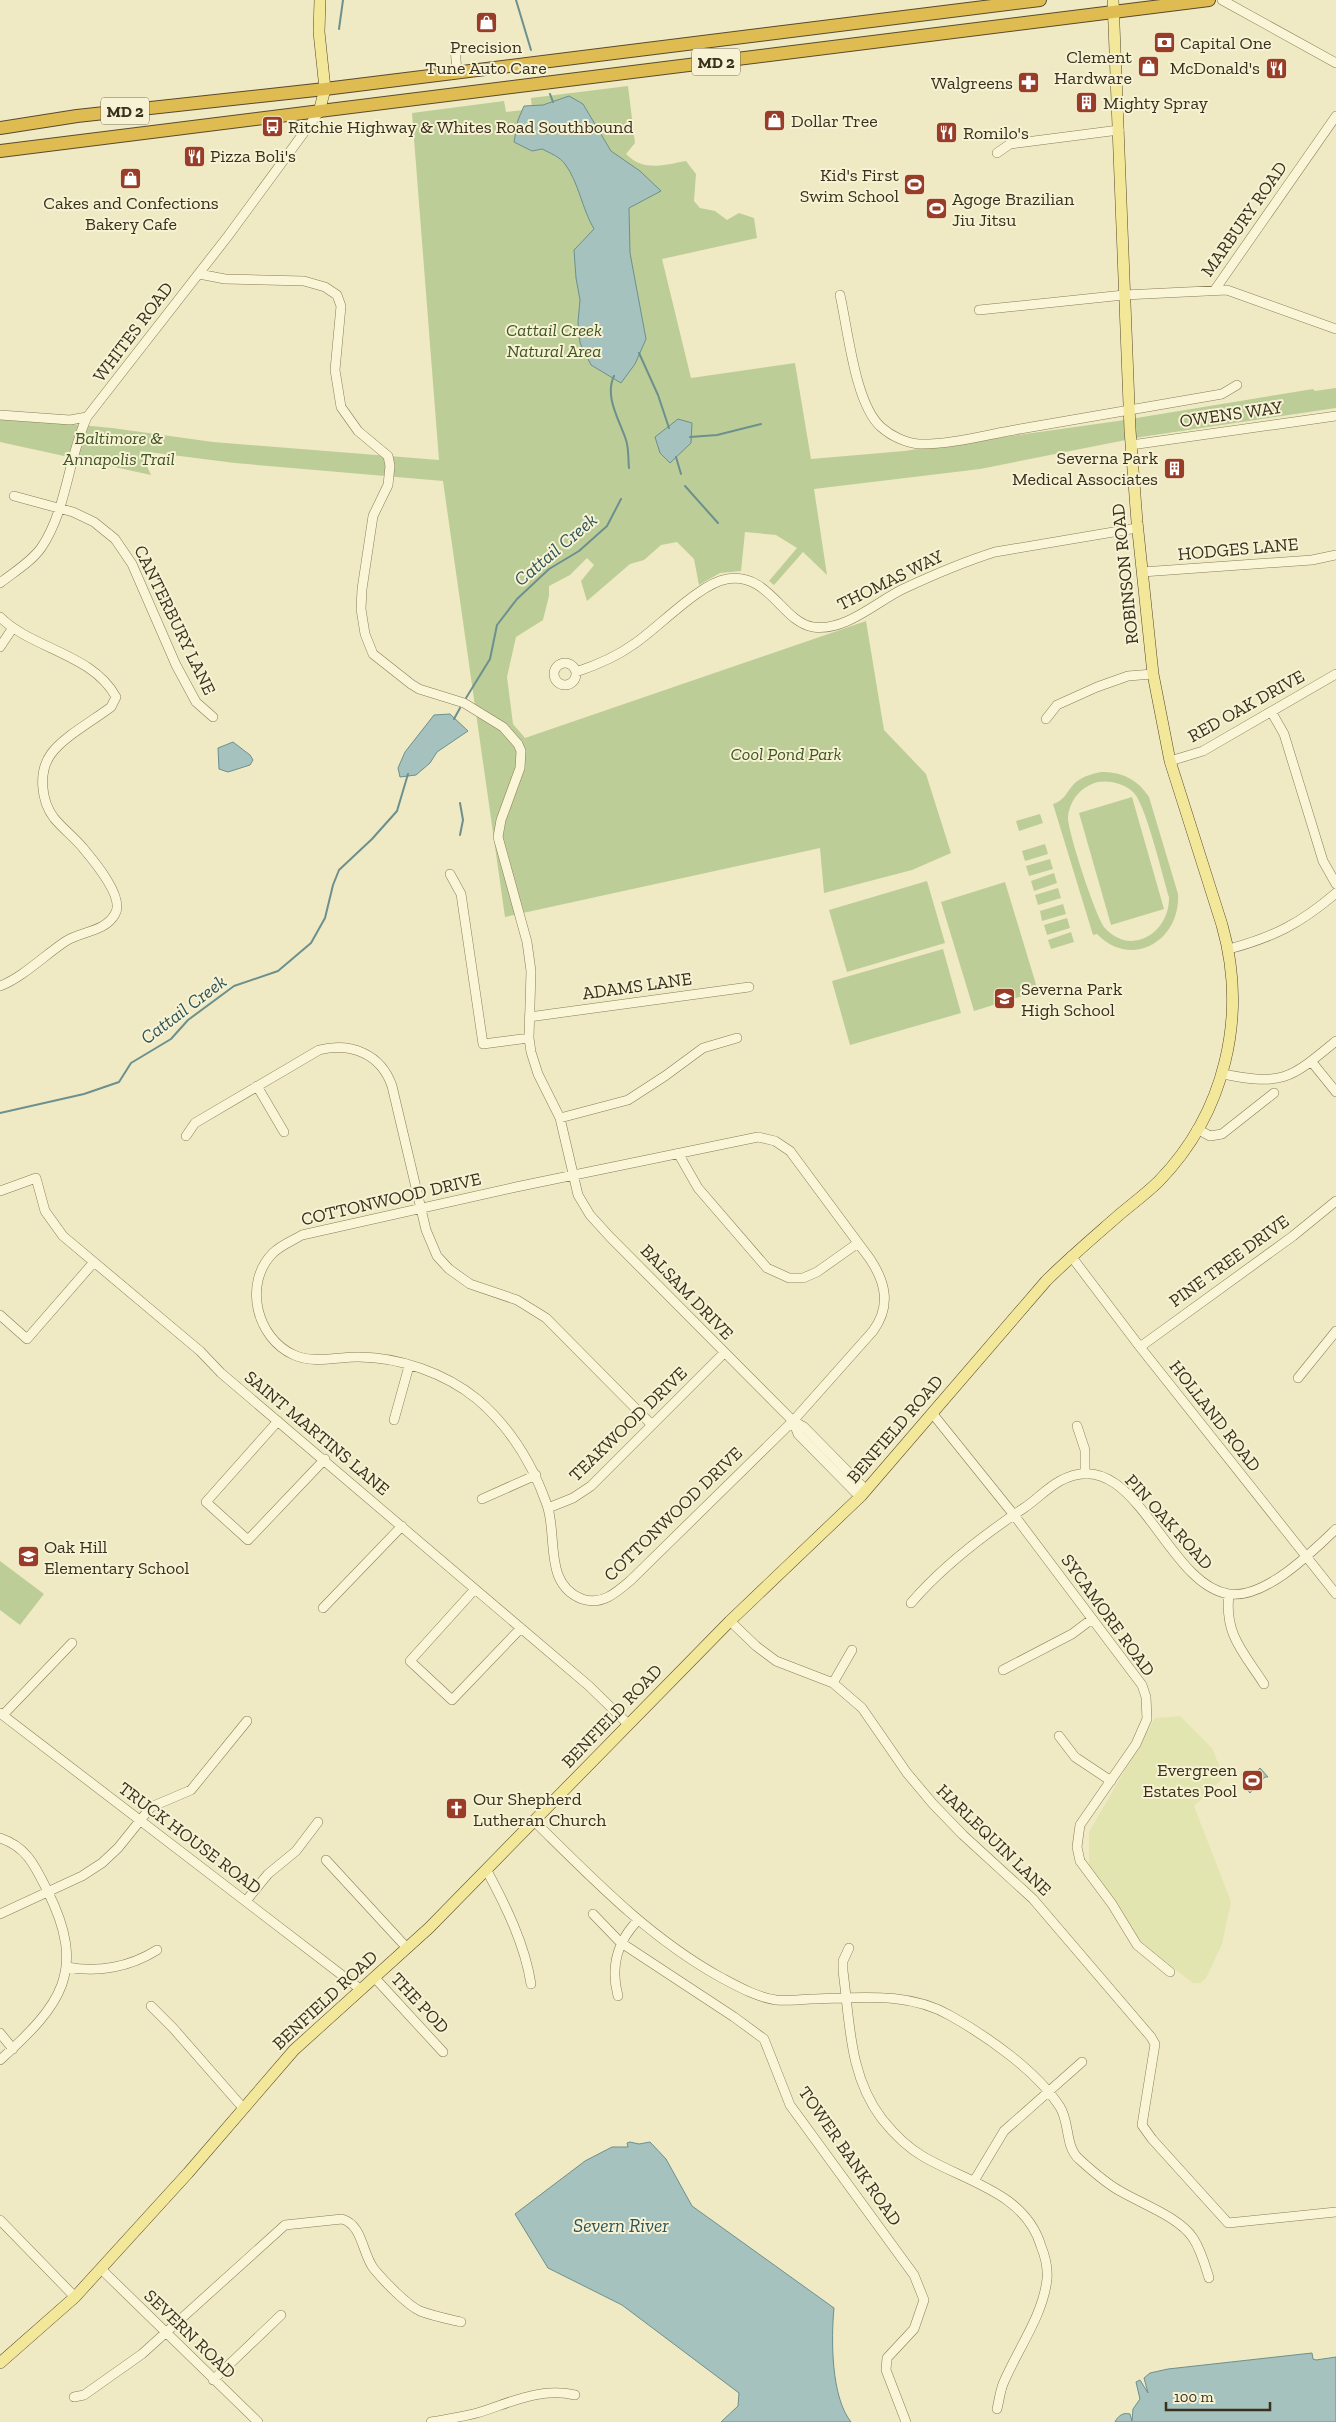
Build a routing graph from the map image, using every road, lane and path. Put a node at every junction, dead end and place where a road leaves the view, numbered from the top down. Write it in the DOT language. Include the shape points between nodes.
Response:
graph roads {
  1 [pos="320,0"];
  2 [pos="1040,0"];
  3 [pos="1209,0"];
  4 [pos="1222,0"];
  5 [pos="1113,6"];
  6 [pos="455,47"];
  7 [pos="1336,63"];
  8 [pos="458,72"];
  9 [pos="326,89"];
  10 [pos="319,112"];
  11 [pos="1336,116"];
  12 [pos="0,128"];
  13 [pos="1119,130"];
  14 [pos="0,151"];
  15 [pos="997,153"];
  16 [pos="199,274"];
  17 [pos="1214,291"];
  18 [pos="840,295"];
  19 [pos="1124,295"];
  20 [pos="979,310"];
  21 [pos="1336,329"];
  22 [pos="1237,385"];
  23 [pos="1129,410"];
  24 [pos="0,415"];
  25 [pos="1336,416"];
  26 [pos="87,417"];
  27 [pos="1131,445"];
  28 [pos="14,496"];
  29 [pos="58,508"];
  30 [pos="1137,528"];
  31 [pos="1336,555"];
  32 [pos="1142,572"];
  33 [pos="0,583"];
  34 [pos="0,617"];
  35 [pos="12,629"];
  36 [pos="0,647"];
  37 [pos="576,672"];
  38 [pos="1153,674"];
  39 [pos="1336,674"];
  40 [pos="1272,713"];
  41 [pos="213,718"];
  42 [pos="1046,719"];
  43 [pos="1170,761"];
  44 [pos="450,874"];
  45 [pos="1336,884"];
  46 [pos="1336,892"];
  47 [pos="1229,949"];
  48 [pos="0,986"];
  49 [pos="749,987"];
  50 [pos="529,1018"];
  51 [pos="529,1038"];
  52 [pos="737,1038"];
  53 [pos="1336,1041"];
  54 [pos="1312,1061"];
  55 [pos="1223,1074"];
  56 [pos="257,1086"];
  57 [pos="1336,1092"];
  58 [pos="1274,1093"];
  59 [pos="560,1118"];
  60 [pos="1197,1129"];
  61 [pos="284,1132"];
  62 [pos="186,1136"];
  63 [pos="678,1153"];
  64 [pos="574,1175"];
  65 [pos="0,1191"];
  66 [pos="1336,1201"];
  67 [pos="420,1208"];
  68 [pos="858,1243"];
  69 [pos="1071,1256"];
  70 [pos="94,1262"];
  71 [pos="0,1316"];
  72 [pos="1336,1330"];
  73 [pos="1140,1347"];
  74 [pos="724,1353"];
  75 [pos="410,1366"];
  76 [pos="1298,1378"];
  77 [pos="932,1412"];
  78 [pos="394,1420"];
  79 [pos="793,1421"];
  80 [pos="278,1422"];
  81 [pos="652,1425"];
  82 [pos="1077,1426"];
  83 [pos="325,1459"];
  84 [pos="1085,1474"];
  85 [pos="536,1475"];
  86 [pos="863,1493"];
  87 [pos="482,1499"];
  88 [pos="548,1508"];
  89 [pos="1014,1515"];
  90 [pos="402,1526"];
  91 [pos="1336,1529"];
  92 [pos="1306,1555"];
  93 [pos="476,1589"];
  94 [pos="1229,1594"];
  95 [pos="1336,1594"];
  96 [pos="911,1603"];
  97 [pos="323,1608"];
  98 [pos="1092,1619"];
  99 [pos="730,1621"];
  100 [pos="521,1628"];
  101 [pos="72,1643"];
  102 [pos="852,1650"];
  103 [pos="1003,1670"];
  104 [pos="834,1683"];
  105 [pos="1264,1684"];
  106 [pos="1,1714"];
  107 [pos="246,1721"];
  108 [pos="628,1724"];
  109 [pos="1058,1736"];
  110 [pos="1111,1781"];
  111 [pos="139,1819"];
  112 [pos="534,1821"];
  113 [pos="318,1822"];
  114 [pos="0,1838"];
  115 [pos="326,1860"];
  116 [pos="487,1871"];
  117 [pos="48,1892"];
  118 [pos="246,1901"];
  119 [pos="0,1914"];
  120 [pos="593,1914"];
  121 [pos="638,1920"];
  122 [pos="620,1942"];
  123 [pos="407,1948"];
  124 [pos="849,1948"];
  125 [pos="157,1950"];
  126 [pos="67,1967"];
  127 [pos="1170,1972"];
  128 [pos="374,1977"];
  129 [pos="532,1984"];
  130 [pos="360,1989"];
  131 [pos="618,1996"];
  132 [pos="846,1998"];
  133 [pos="151,2006"];
  134 [pos="0,2033"];
  135 [pos="13,2049"];
  136 [pos="443,2052"];
  137 [pos="0,2060"];
  138 [pos="1082,2062"];
  139 [pos="1048,2091"];
  140 [pos="244,2109"];
  141 [pos="974,2180"];
  142 [pos="1336,2212"];
  143 [pos="0,2220"];
  144 [pos="101,2269"];
  145 [pos="1209,2278"];
  146 [pos="75,2297"];
  147 [pos="281,2315"];
  148 [pos="461,2322"];
  149 [pos="165,2333"];
  150 [pos="0,2363"];
  151 [pos="214,2380"];
  152 [pos="574,2395"];
  153 [pos="74,2397"];
  154 [pos="997,2409"];
  155 [pos="258,2422"];
  156 [pos="431,2422"];
  157 [pos="906,2422"];
  1 -- 9 [label="main road" via="319,32"];
  2 -- 8 [label="highway, MD 2"];
  3 -- 5 [label="highway, MD 2"];
  4 -- 7 [label="street"];
  5 -- 10 [label="highway, MD 2"];
  5 -- 13 [label="main road, ROBINSON ROAD"];
  6 -- 8 [label="street"];
  8 -- 9 [label="highway, MD 2"];
  9 -- 10 [label="main road"];
  9 -- 12 [label="highway, MD 2" via="77,116"];
  10 -- 14 [label="highway, MD 2"];
  10 -- 16 [label="street, WHITES ROAD"];
  11 -- 17 [label="street, MARBURY ROAD"];
  13 -- 15 [label="street" via="1010,144"];
  13 -- 19 [label="main road, ROBINSON ROAD"];
  16 -- 26 [label="street, WHITES ROAD"];
  16 -- 50 [label="street, BALSAM DRIVE" via="225,279 304,281 332,290 340,300 335,370 341,407 358,431 388,456 390,466 388,484 373,516 362,589 365,634 373,654 411,684 464,703 503,727 521,751 520,768 498,837 527,942 531,971"];
  17 -- 19 [label="street, MARBURY ROAD"];
  17 -- 21 [label="street" via="1227,290"];
  18 -- 23 [label="street" via="860,389 868,409 882,427 905,441 930,444"];
  19 -- 20 [label="street, MARBURY ROAD"];
  19 -- 23 [label="main road, ROBINSON ROAD"];
  22 -- 23 [label="street" via="1222,394"];
  23 -- 27 [label="main road, ROBINSON ROAD"];
  24 -- 26 [label="street" via="70,420"];
  25 -- 27 [label="street, OWENS WAY"];
  26 -- 29 [label="street, WHITES ROAD"];
  27 -- 30 [label="main road, ROBINSON ROAD"];
  28 -- 29 [label="street, CANTERBURY LANE"];
  29 -- 33 [label="street, WHITES ROAD" via="53,526 40,548"];
  29 -- 41 [label="street, CANTERBURY LANE" via="99,525 125,552 192,695"];
  30 -- 32 [label="main road, ROBINSON ROAD"];
  30 -- 37 [label="street, THOMAS WAY" via="979,557 902,590 842,623 824,627 804,623 756,584 725,579 708,586 618,655"];
  31 -- 32 [label="street, HODGES LANE" via="1312,560"];
  32 -- 38 [label="main road, ROBINSON ROAD"];
  34 -- 35 [label="street"];
  35 -- 36 [label="street"];
  35 -- 48 [label="street" via="84,665 116,697 111,707 52,752 45,765 43,784 51,813 108,882 118,899 118,908 101,927 68,940"];
  38 -- 42 [label="street" via="1128,676 1097,687 1057,705"];
  38 -- 43 [label="main road, ROBINSON ROAD"];
  39 -- 40 [label="street, RED OAK DRIVE"];
  40 -- 43 [label="street, RED OAK DRIVE" via="1203,751"];
  40 -- 45 [label="street" via="1284,734 1323,861"];
  43 -- 47 [label="main road, ROBINSON ROAD"];
  44 -- 51 [label="street" via="461,894 483,1044"];
  46 -- 47 [label="street" via="1317,910 1285,930 1259,942"];
  47 -- 55 [label="main road, ROBINSON ROAD" via="1233,1016"];
  49 -- 50 [label="street, ADAMS LANE"];
  50 -- 51 [label="street, BALSAM DRIVE"];
  51 -- 59 [label="street, BALSAM DRIVE" via="538,1074"];
  52 -- 59 [label="street" via="703,1048 628,1100"];
  53 -- 54 [label="street"];
  54 -- 55 [label="street" via="1292,1074 1273,1079"];
  54 -- 57 [label="street"];
  55 -- 60 [label="main road, BENFIELD ROAD"];
  56 -- 61 [label="street"];
  56 -- 62 [label="street" via="195,1123"];
  56 -- 67 [label="street" via="319,1050 340,1047 376,1060 392,1086"];
  58 -- 60 [label="street" via="1222,1134 1210,1136"];
  59 -- 64 [label="street, BALSAM DRIVE"];
  60 -- 69 [label="main road, BENFIELD ROAD" via="1179,1158 1158,1182"];
  63 -- 64 [label="street, COTTONWOOD DRIVE"];
  63 -- 68 [label="street, COTTONWOOD DRIVE" via="758,1137 775,1141 790,1152"];
  63 -- 68 [label="street" via="698,1188 767,1268 789,1278 803,1278"];
  64 -- 67 [label="street, COTTONWOOD DRIVE"];
  64 -- 74 [label="street, BALSAM DRIVE" via="578,1195 590,1215"];
  65 -- 70 [label="street, SAINT MARTINS LANE" via="36,1178 49,1218 63,1236"];
  66 -- 73 [label="street, PINE TREE DRIVE" via="1294,1236"];
  67 -- 75 [label="street, COTTONWOOD DRIVE" via="302,1235 273,1253 265,1264 257,1288 256,1305 266,1331 295,1355 313,1360 359,1357"];
  67 -- 81 [label="street" via="429,1242 449,1269 470,1284 517,1300 546,1318"];
  68 -- 79 [label="street, COTTONWOOD DRIVE" via="882,1280 885,1293 883,1313 873,1331"];
  69 -- 73 [label="street, HOLLAND ROAD"];
  69 -- 77 [label="main road, BENFIELD ROAD"];
  70 -- 71 [label="street" via="27,1339"];
  70 -- 80 [label="street, SAINT MARTINS LANE"];
  72 -- 76 [label="street"];
  73 -- 92 [label="street, HOLLAND ROAD"];
  74 -- 79 [label="street, BALSAM DRIVE"];
  74 -- 81 [label="street, TEAKWOOD DRIVE"];
  75 -- 78 [label="street"];
  75 -- 85 [label="street, COTTONWOOD DRIVE" via="443,1377 489,1410 518,1445"];
  77 -- 86 [label="main road, BENFIELD ROAD"];
  77 -- 89 [label="street, SYCAMORE ROAD"];
  79 -- 86 [label="street, BALSAM DRIVE" via="804,1427"];
  79 -- 88 [label="street, COTTONWOOD DRIVE" via="632,1580 604,1600 586,1600 562,1584 556,1572"];
  80 -- 83 [label="street, SAINT MARTINS LANE"];
  80 -- 83 [label="street" via="206,1502 248,1540"];
  81 -- 88 [label="street, TEAKWOOD DRIVE" via="591,1486"];
  82 -- 84 [label="street" via="1085,1450"];
  83 -- 90 [label="street, SAINT MARTINS LANE"];
  84 -- 89 [label="street" via="1060,1481"];
  84 -- 94 [label="street, PIN OAK ROAD" via="1118,1484 1194,1576 1212,1589"];
  85 -- 87 [label="street"];
  85 -- 88 [label="street, COTTONWOOD DRIVE"];
  86 -- 99 [label="main road, BENFIELD ROAD"];
  89 -- 96 [label="street" via="940,1573"];
  89 -- 98 [label="street, SYCAMORE ROAD"];
  90 -- 93 [label="street, SAINT MARTINS LANE"];
  90 -- 97 [label="street"];
  91 -- 92 [label="street, PIN OAK ROAD"];
  92 -- 94 [label="street, PIN OAK ROAD" via="1259,1590"];
  92 -- 95 [label="street, HOLLAND ROAD"];
  93 -- 100 [label="street, SAINT MARTINS LANE"];
  93 -- 100 [label="street" via="410,1661 452,1700"];
  94 -- 105 [label="street" via="1227,1616 1230,1629"];
  98 -- 103 [label="street" via="1072,1634"];
  98 -- 110 [label="street, SYCAMORE ROAD" via="1124,1659 1142,1685 1146,1697 1147,1719 1136,1744"];
  99 -- 104 [label="street, HARLEQUIN LANE" via="776,1660"];
  99 -- 108 [label="main road, BENFIELD ROAD"];
  100 -- 108 [label="street, SAINT MARTINS LANE"];
  101 -- 106 [label="street"];
  102 -- 104 [label="street"];
  104 -- 142 [label="street, HARLEQUIN LANE" via="862,1708 932,1804 1033,1899 1155,2044 1142,2124 1228,2223"];
  106 -- 111 [label="street, TRUCK HOUSE ROAD"];
  107 -- 111 [label="street" via="191,1790 155,1804"];
  108 -- 112 [label="main road, BENFIELD ROAD"];
  109 -- 110 [label="street" via="1075,1757"];
  110 -- 127 [label="street, SYCAMORE ROAD" via="1080,1825 1077,1847 1080,1860 1137,1946"];
  111 -- 117 [label="street" via="107,1859 82,1876"];
  111 -- 118 [label="street, TRUCK HOUSE ROAD"];
  112 -- 116 [label="main road, BENFIELD ROAD"];
  112 -- 121 [label="street"];
  113 -- 118 [label="street" via="296,1851 268,1874"];
  114 -- 117 [label="street" via="29,1856"];
  115 -- 123 [label="street"];
  116 -- 123 [label="main road, BENFIELD ROAD"];
  116 -- 129 [label="street" via="502,1900"];
  117 -- 119 [label="street"];
  117 -- 126 [label="street" via="65,1932"];
  118 -- 130 [label="street, TRUCK HOUSE ROAD"];
  120 -- 122 [label="street, TOWER BANK ROAD"];
  121 -- 122 [label="street"];
  121 -- 132 [label="street" via="695,1963 759,1995 776,2000"];
  122 -- 131 [label="street" via="614,1978"];
  122 -- 157 [label="street, TOWER BANK ROAD" via="764,2039 790,2105 914,2275 924,2300 914,2329 888,2358 886,2370"];
  123 -- 128 [label="main road, BENFIELD ROAD"];
  124 -- 132 [label="street" via="843,1961"];
  125 -- 126 [label="street" via="132,1963 103,1969 87,1971"];
  126 -- 135 [label="street" via="52,2006"];
  128 -- 130 [label="main road, BENFIELD ROAD"];
  128 -- 136 [label="street, THE POD"];
  130 -- 140 [label="main road, BENFIELD ROAD" via="294,2050"];
  132 -- 139 [label="street" via="887,1996 938,2009 1007,2054"];
  132 -- 141 [label="street" via="853,2058 864,2089 882,2118 896,2136 915,2151"];
  133 -- 140 [label="street"];
  134 -- 135 [label="street"];
  135 -- 137 [label="street"];
  138 -- 139 [label="street"];
  139 -- 141 [label="street" via="1004,2131"];
  139 -- 145 [label="street" via="1061,2109 1070,2146 1078,2158 1118,2190 1182,2226 1193,2238"];
  140 -- 144 [label="main road, BENFIELD ROAD"];
  141 -- 154 [label="street" via="995,2191 1032,2223 1045,2258 1047,2277 1043,2300 1002,2386"];
  143 -- 146 [label="street"];
  144 -- 146 [label="main road, BENFIELD ROAD"];
  144 -- 149 [label="street, SEVERN ROAD"];
  146 -- 150 [label="main road, BENFIELD ROAD"];
  147 -- 151 [label="street"];
  148 -- 149 [label="street" via="419,2310 408,2302 368,2261 357,2231 347,2220 285,2225"];
  149 -- 151 [label="street, SEVERN ROAD"];
  149 -- 153 [label="street" via="127,2365 84,2395"];
  151 -- 155 [label="street, SEVERN ROAD"];
  152 -- 156 [label="street" via="549,2391 476,2413"];
}
